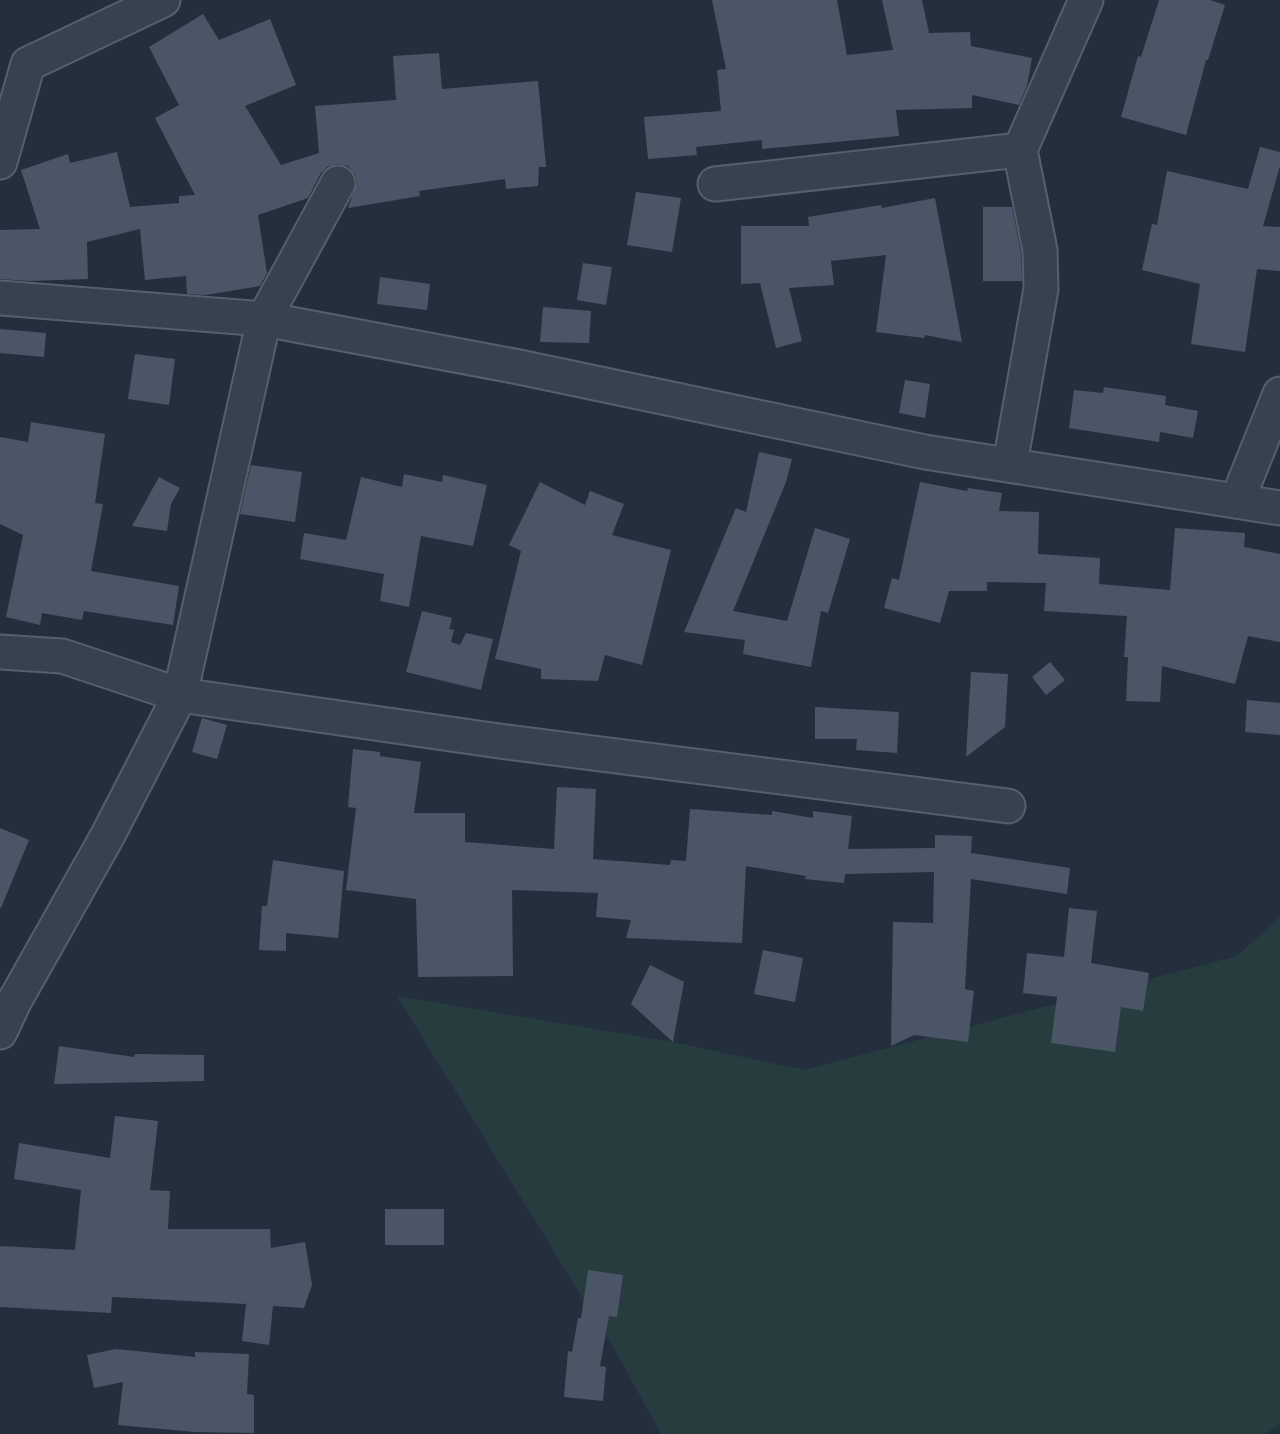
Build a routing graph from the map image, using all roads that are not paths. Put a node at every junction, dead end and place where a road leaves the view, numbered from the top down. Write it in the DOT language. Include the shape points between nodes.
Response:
graph roads {
  1 [pos="163,0"];
  2 [pos="1086,0"];
  3 [pos="1020,150"];
  4 [pos="0,162"];
  5 [pos="338,183"];
  6 [pos="715,184"];
  7 [pos="0,298"];
  8 [pos="264,319"];
  9 [pos="1280,394"];
  10 [pos="1010,464"];
  11 [pos="1237,501"];
  12 [pos="1280,508"];
  13 [pos="0,652"];
  14 [pos="180,695"];
  15 [pos="1008,806"];
  16 [pos="0,1032"];
  1 -- 4 [label="street" via="28,64"];
  2 -- 3 [label="street"];
  3 -- 6 [label="street"];
  3 -- 10 [label="street" via="1040,250 1041,289"];
  5 -- 8 [label="street"];
  7 -- 8 [label="street"];
  8 -- 10 [label="street" via="925,452"];
  8 -- 14 [label="street"];
  9 -- 11 [label="street"];
  10 -- 11 [label="street"];
  11 -- 12 [label="street"];
  13 -- 14 [label="street" via="62,656"];
  14 -- 15 [label="street"];
  14 -- 16 [label="street"];
}
